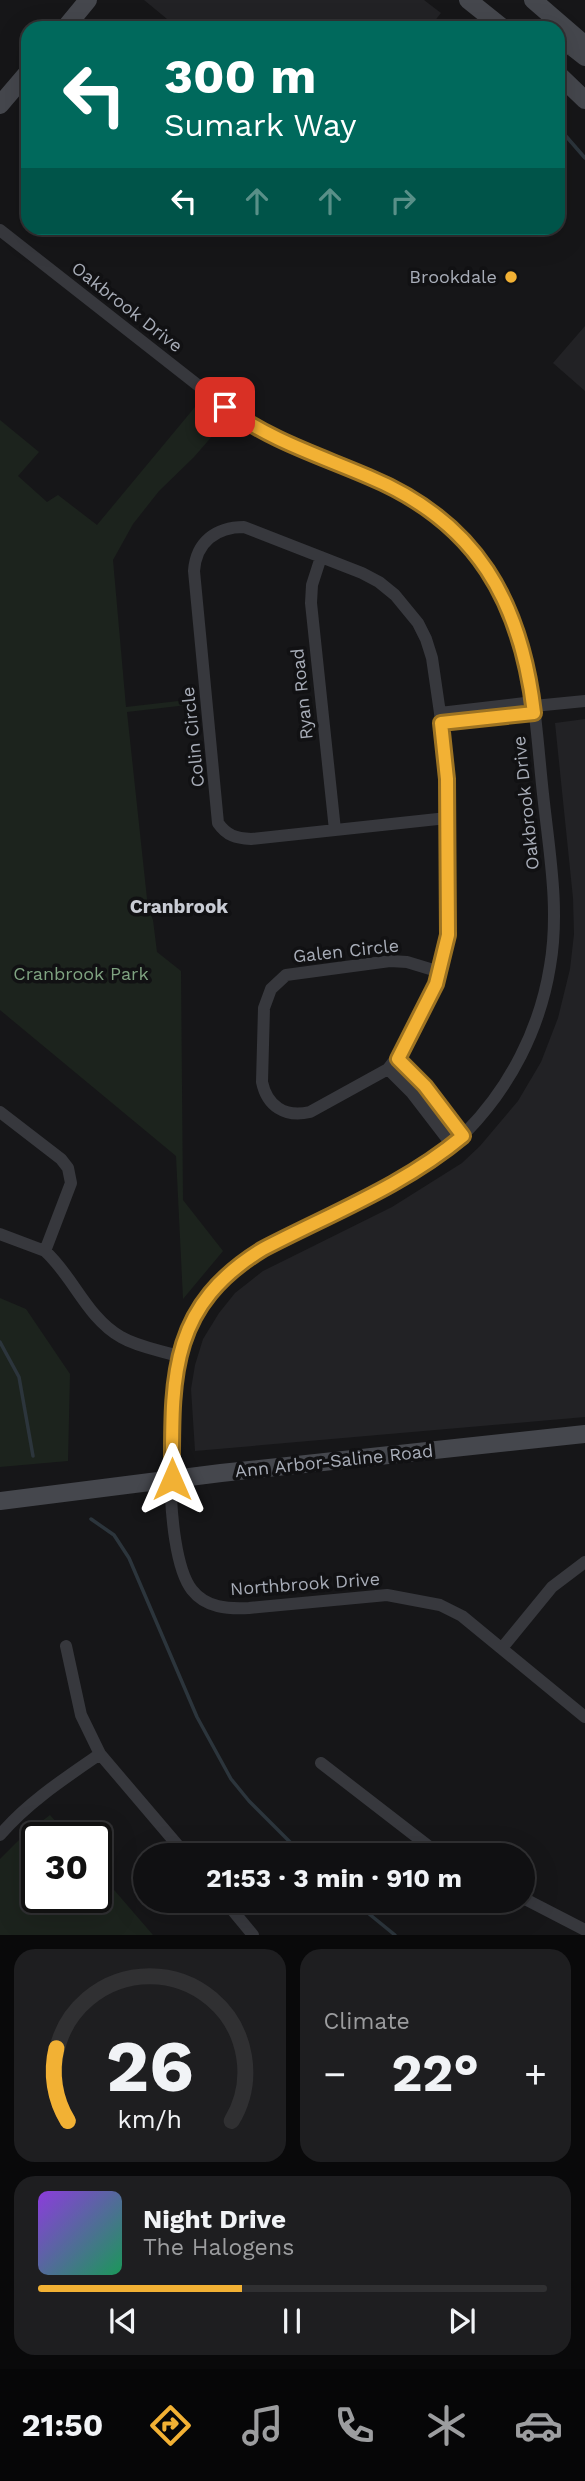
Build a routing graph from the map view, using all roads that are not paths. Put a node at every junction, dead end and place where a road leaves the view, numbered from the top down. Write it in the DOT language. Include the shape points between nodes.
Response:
graph roads {
  1 [pos="88,0"];
  2 [pos="467,0"];
  3 [pos="493,0"];
  4 [pos="533,0"];
  5 [pos="71,21"];
  6 [pos="495,21"];
  7 [pos="499,21"];
  8 [pos="557,21"];
  9 [pos="565,28"];
  10 [pos="585,45"];
  11 [pos="565,46"];
  12 [pos="585,57"];
  13 [pos="21,80"];
  14 [pos="565,81"];
  15 [pos="585,100"];
  16 [pos="0,105"];
  17 [pos="0,230"];
  18 [pos="321,557"];
  19 [pos="585,701"];
  20 [pos="534,707"];
  21 [pos="441,718"];
  22 [pos="447,818"];
  23 [pos="335,830"];
  24 [pos="440,971"];
  25 [pos="398,1059"];
  26 [pos="388,1069"];
  27 [pos="0,1112"];
  28 [pos="463,1136"];
  29 [pos="452,1145"];
  30 [pos="0,1234"];
  31 [pos="45,1251"];
  32 [pos="178,1356"];
  33 [pos="585,1434"];
  34 [pos="172,1479"];
  35 [pos="0,1501"];
  36 [pos="585,1562"];
  37 [pos="66,1646"];
  38 [pos="502,1648"];
  39 [pos="585,1717"];
  40 [pos="100,1754"];
  41 [pos="321,1763"];
  42 [pos="0,1835"];
  43 [pos="176,1843"];
  44 [pos="424,1843"];
  45 [pos="535,1904"];
  46 [pos="235,1913"];
  47 [pos="585,1930"];
  48 [pos="253,1935"];
  1 -- 5 [label="main road"];
  2 -- 6 [label="main road"];
  3 -- 7 [label="main road"];
  4 -- 8 [label="main road"];
  9 -- 10 [label="main road"];
  11 -- 12 [label="main road"];
  13 -- 16 [label="main road"];
  14 -- 15 [label="main road"];
  17 -- 20 [label="street, Oakbrook Drive" via="242,419 283,443 404,494 451,528 479,559 510,611 525,655"];
  18 -- 21 [label="street, Colin Circle" via="379,582 406,606 432,657"];
  18 -- 23 [label="street, Ryan Road" via="311,603"];
  18 -- 23 [label="street, Colin Circle" via="244,527 229,527 204,542 194,570 218,823 229,835 251,839"];
  19 -- 20 [label="street"];
  20 -- 21 [label="street"];
  20 -- 28 [label="street, Oakbrook Drive" via="552,885 554,939 548,980 527,1044 507,1082"];
  21 -- 22 [label="street, Colin Circle"];
  22 -- 23 [label="street, Colin Circle"];
  22 -- 24 [label="street, Galen Circle" via="448,935"];
  24 -- 25 [label="street, Galen Circle"];
  24 -- 26 [label="street, Galen Circle" via="407,962 378,962 294,972 271,989 264,1008 262,1082 278,1109 298,1115 310,1112"];
  25 -- 26 [label="street, Galen Circle"];
  25 -- 28 [label="street"];
  26 -- 29 [label="street"];
  27 -- 31 [label="street" via="61,1160 71,1177"];
  28 -- 29 [label="street, Oakbrook Drive"];
  29 -- 32 [label="street, Northbrook Drive" via="404,1178 242,1262 204,1300"];
  30 -- 31 [label="street"];
  31 -- 32 [label="street" via="111,1330 141,1346"];
  32 -- 34 [label="street, Northbrook Drive"];
  33 -- 34 [label="main road, Ann Arbor-Saline Road"];
  34 -- 35 [label="main road, Ann Arbor-Saline Road"];
  34 -- 38 [label="street, Northbrook Drive" via="181,1569 193,1591 209,1603 228,1609 387,1595 440,1605"];
  36 -- 38 [label="street" via="552,1587"];
  37 -- 40 [label="street" via="81,1716"];
  38 -- 39 [label="street, Northbrook Drive"];
  40 -- 42 [label="street" via="58,1783"];
  40 -- 43 [label="street"];
  41 -- 44 [label="street"];
  45 -- 47 [label="street"];
  46 -- 48 [label="street"];
}
